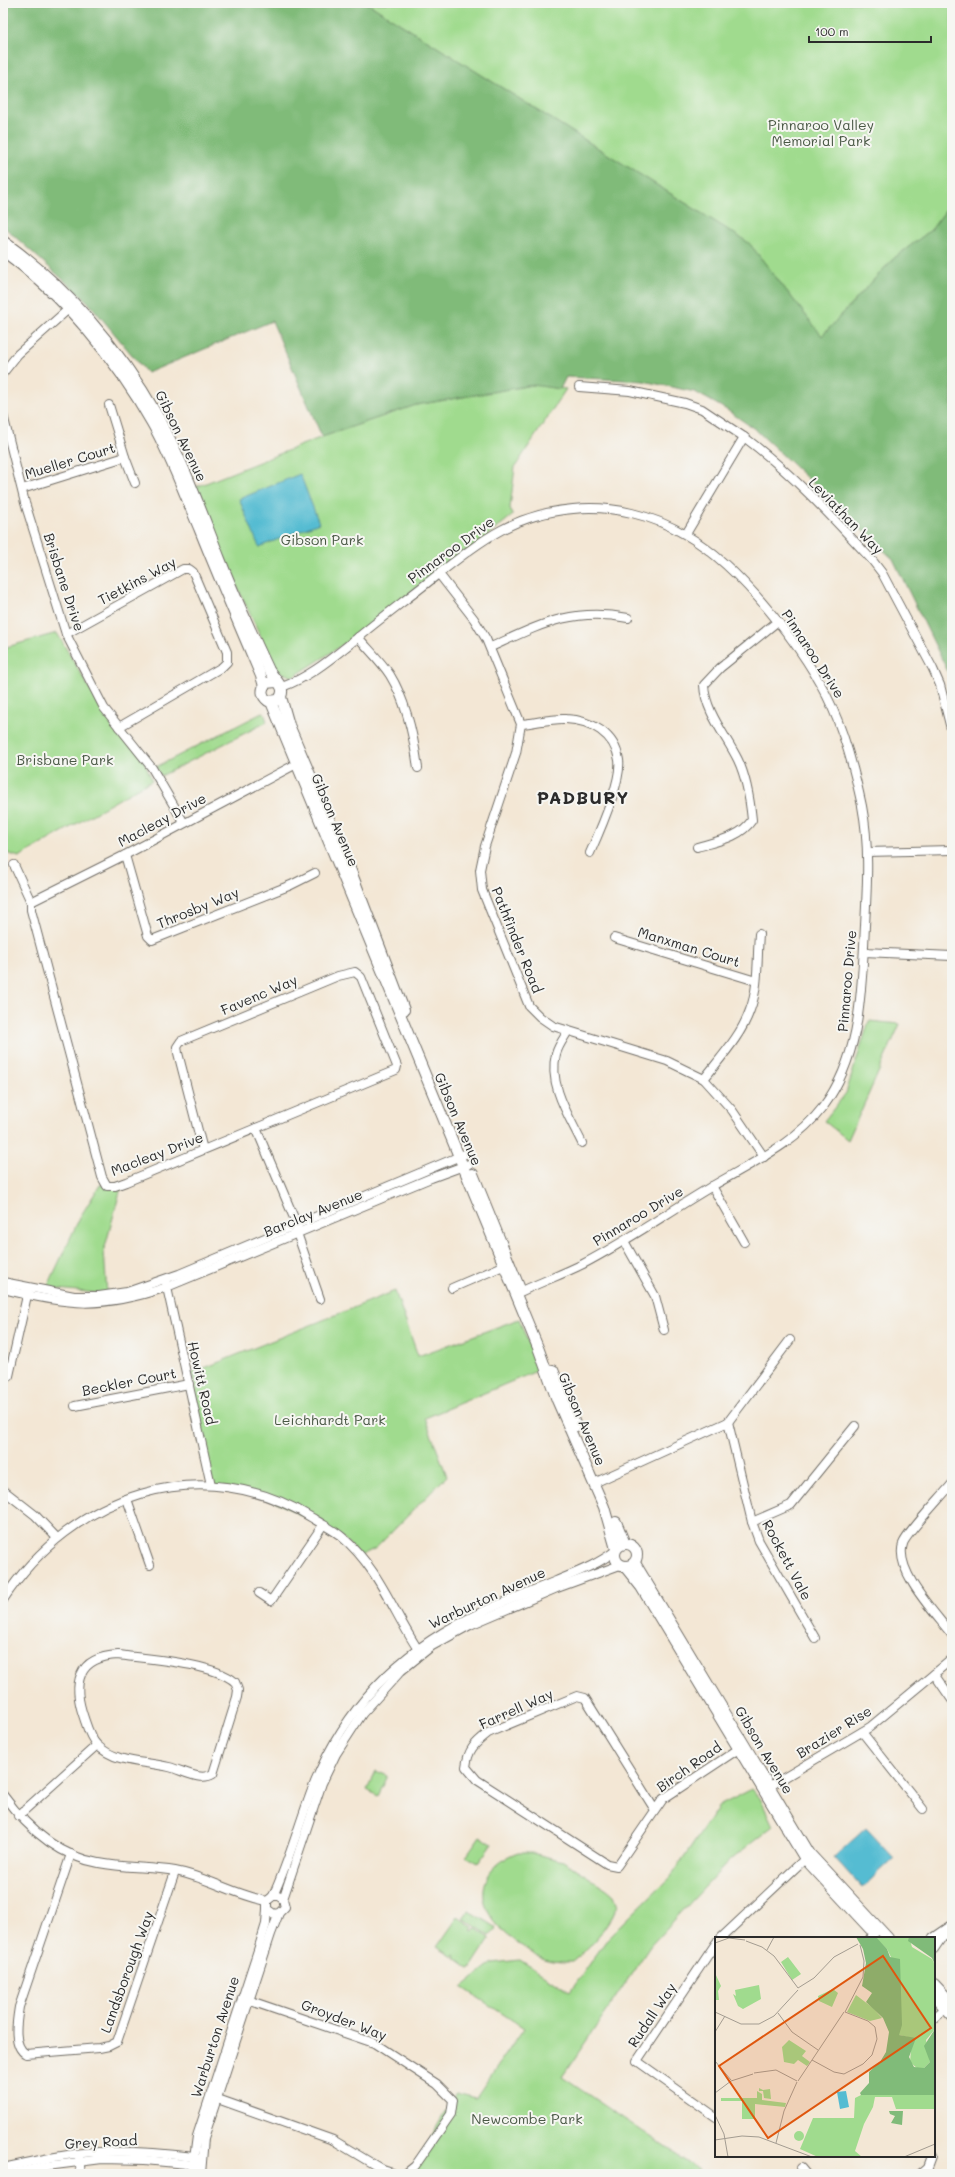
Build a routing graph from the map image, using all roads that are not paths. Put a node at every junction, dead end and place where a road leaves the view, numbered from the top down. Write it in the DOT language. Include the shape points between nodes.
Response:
graph roads {
  1 [pos="3,241"];
  2 [pos="3,251"];
  3 [pos="70,307"];
  4 [pos="3,373"];
  5 [pos="579,387"];
  6 [pos="109,405"];
  7 [pos="3,415"];
  8 [pos="744,437"];
  9 [pos="125,457"];
  10 [pos="135,483"];
  11 [pos="22,490"];
  12 [pos="686,534"];
  13 [pos="439,574"];
  14 [pos="628,618"];
  15 [pos="778,621"];
  16 [pos="66,634"];
  17 [pos="358,637"];
  18 [pos="491,647"];
  19 [pos="264,686"];
  20 [pos="280,689"];
  21 [pos="271,702"];
  22 [pos="521,724"];
  23 [pos="119,727"];
  24 [pos="952,733"];
  25 [pos="300,762"];
  26 [pos="418,768"];
  27 [pos="184,823"];
  28 [pos="697,847"];
  29 [pos="952,850"];
  30 [pos="868,852"];
  31 [pos="590,853"];
  32 [pos="125,855"];
  33 [pos="14,866"];
  34 [pos="315,873"];
  35 [pos="31,902"];
  36 [pos="759,934"];
  37 [pos="614,938"];
  38 [pos="864,952"];
  39 [pos="952,956"];
  40 [pos="756,981"];
  41 [pos="568,1031"];
  42 [pos="397,1066"];
  43 [pos="704,1079"];
  44 [pos="256,1128"];
  45 [pos="582,1143"];
  46 [pos="203,1150"];
  47 [pos="462,1155"];
  48 [pos="764,1157"];
  49 [pos="466,1165"];
  50 [pos="712,1186"];
  51 [pos="297,1229"];
  52 [pos="624,1240"];
  53 [pos="744,1242"];
  54 [pos="507,1265"];
  55 [pos="3,1282"];
  56 [pos="166,1283"];
  57 [pos="452,1288"];
  58 [pos="3,1289"];
  59 [pos="28,1291"];
  60 [pos="518,1292"];
  61 [pos="320,1299"];
  62 [pos="664,1330"];
  63 [pos="790,1340"];
  64 [pos="9,1376"];
  65 [pos="189,1384"];
  66 [pos="75,1406"];
  67 [pos="728,1422"];
  68 [pos="855,1426"];
  69 [pos="597,1482"];
  70 [pos="211,1485"];
  71 [pos="951,1485"];
  72 [pos="3,1490"];
  73 [pos="127,1499"];
  74 [pos="752,1522"];
  75 [pos="323,1525"];
  76 [pos="57,1538"];
  77 [pos="619,1548"];
  78 [pos="150,1565"];
  79 [pos="626,1565"];
  80 [pos="259,1593"];
  81 [pos="3,1600"];
  82 [pos="952,1635"];
  83 [pos="815,1638"];
  84 [pos="419,1651"];
  85 [pos="952,1658"];
  86 [pos="934,1674"];
  87 [pos="952,1700"];
  88 [pos="862,1732"];
  89 [pos="98,1745"];
  90 [pos="741,1747"];
  91 [pos="766,1788"];
  92 [pos="3,1795"];
  93 [pos="923,1809"];
  94 [pos="655,1810"];
  95 [pos="18,1816"];
  96 [pos="71,1854"];
  97 [pos="808,1857"];
  98 [pos="607,1864"];
  99 [pos="175,1872"];
  100 [pos="283,1899"];
  101 [pos="269,1902"];
  102 [pos="279,1913"];
  103 [pos="950,1928"];
  104 [pos="876,1935"];
  105 [pos="722,1937"];
  106 [pos="935,1937"];
  107 [pos="715,1944"];
  108 [pos="935,1948"];
  109 [pos="935,1986"];
  110 [pos="245,1999"];
  111 [pos="945,2004"];
  112 [pos="935,2017"];
  113 [pos="213,2097"];
  114 [pos="715,2116"];
  115 [pos="79,2157"];
  116 [pos="932,2157"];
  117 [pos="196,2164"];
  118 [pos="3,2168"];
  119 [pos="10,2174"];
  120 [pos="81,2174"];
  121 [pos="200,2174"];
  122 [pos="395,2174"];
  123 [pos="405,2174"];
  124 [pos="920,2174"];
  1 -- 3 [label="main road, Gibson Avenue" via="31,264"];
  2 -- 3 [label="main road, Gibson Avenue"];
  3 -- 4 [label="street" via="18,354"];
  3 -- 19 [label="main road, Gibson Avenue" via="115,366 152,423 191,509"];
  3 -- 20 [label="main road, Gibson Avenue" via="101,334 137,381 158,416 239,604"];
  5 -- 8 [label="street, Leviathan Way" via="630,391 685,403 702,409"];
  6 -- 9 [label="street, Mueller Court"];
  7 -- 11 [label="street, Brisbane Drive"];
  8 -- 12 [label="street"];
  8 -- 24 [label="street, Leviathan Way" via="780,466 882,573 934,669"];
  9 -- 10 [label="street, Mueller Court"];
  9 -- 11 [label="street, Mueller Court"];
  11 -- 16 [label="street, Brisbane Drive"];
  12 -- 13 [label="street, Pinnaroo Drive" via="652,518 626,512 578,508 556,511 532,516 502,528"];
  12 -- 15 [label="street, Pinnaroo Drive" via="719,559"];
  13 -- 17 [label="street, Pinnaroo Drive"];
  13 -- 18 [label="street" via="474,619"];
  14 -- 18 [label="street" via="592,613 550,620"];
  15 -- 28 [label="street" via="720,668 704,686 704,695 745,779 752,820 739,834"];
  15 -- 30 [label="street, Pinnaroo Drive" via="833,708 856,777"];
  16 -- 23 [label="street, Brisbane Drive" via="104,708"];
  16 -- 23 [label="street, Tietkins Way" via="183,569 193,572 227,652 227,662"];
  17 -- 20 [label="street, Pinnaroo Drive" via="321,666"];
  17 -- 26 [label="street" via="395,685 416,750"];
  18 -- 22 [label="street"];
  19 -- 20 [label="main road" via="269,682"];
  19 -- 21 [label="main road, Gibson Avenue" via="263,696"];
  20 -- 21 [label="main road"];
  20 -- 25 [label="main road, Gibson Avenue"];
  21 -- 25 [label="main road, Gibson Avenue"];
  22 -- 31 [label="street" via="566,719 586,722 599,728 615,748 620,761 619,775"];
  22 -- 41 [label="street, Pathfinder Road" via="516,753 485,846 480,870 482,890 529,1006 553,1026"];
  23 -- 27 [label="street, Brisbane Drive" via="152,768"];
  25 -- 27 [label="street, Macleay Drive"];
  25 -- 47 [label="main road, Gibson Avenue" via="349,866"];
  27 -- 32 [label="street, Macleay Drive"];
  29 -- 30 [label="street"];
  30 -- 38 [label="street, Pinnaroo Drive"];
  32 -- 34 [label="street, Throsby Way" via="145,927 152,940"];
  32 -- 35 [label="street, Macleay Drive"];
  33 -- 35 [label="street, Macleay Drive"];
  35 -- 46 [label="street, Macleay Drive" via="55,1004 102,1176 107,1186 126,1182"];
  36 -- 40 [label="street"];
  37 -- 40 [label="street, Manxman Court"];
  38 -- 39 [label="street"];
  38 -- 48 [label="street, Pinnaroo Drive" via="857,1029 842,1077 822,1107 802,1129"];
  40 -- 43 [label="street" via="750,1010 743,1026"];
  41 -- 43 [label="street, Pathfinder Road" via="667,1062"];
  41 -- 45 [label="street" via="556,1054 558,1094"];
  42 -- 44 [label="street, Macleay Drive" via="396,1070"];
  42 -- 46 [label="street, Favenc Way" via="361,977 355,972 338,976 181,1041 177,1048 178,1053"];
  43 -- 48 [label="street, Pathfinder Road" via="732,1110"];
  44 -- 46 [label="street, Macleay Drive"];
  44 -- 51 [label="street"];
  47 -- 49 [label="main road, Gibson Avenue"];
  47 -- 51 [label="street, Barclay Avenue"];
  48 -- 50 [label="street, Pinnaroo Drive"];
  49 -- 51 [label="street, Barclay Avenue"];
  49 -- 54 [label="main road, Gibson Avenue"];
  50 -- 52 [label="street, Pinnaroo Drive"];
  50 -- 53 [label="street"];
  51 -- 56 [label="street, Barclay Avenue"];
  51 -- 61 [label="street"];
  52 -- 60 [label="street, Pinnaroo Drive" via="583,1264"];
  52 -- 62 [label="street" via="654,1296"];
  54 -- 57 [label="street"];
  54 -- 60 [label="main road, Gibson Avenue"];
  55 -- 59 [label="street, Barclay Avenue"];
  56 -- 59 [label="street, Barclay Avenue" via="134,1297 102,1303 72,1303"];
  56 -- 65 [label="street, Howitt Road"];
  58 -- 59 [label="street, Barclay Avenue"];
  59 -- 64 [label="street"];
  60 -- 69 [label="main road, Gibson Avenue"];
  63 -- 67 [label="street"];
  65 -- 66 [label="street, Beckler Court"];
  65 -- 70 [label="street, Howitt Road"];
  67 -- 69 [label="street"];
  67 -- 74 [label="street, Rockett Vale"];
  68 -- 74 [label="street" via="790,1505"];
  69 -- 77 [label="main road, Gibson Avenue"];
  70 -- 73 [label="street" via="172,1487"];
  70 -- 75 [label="street" via="252,1492 279,1501"];
  71 -- 82 [label="street" via="903,1543 902,1559 911,1580"];
  72 -- 76 [label="street" via="35,1515"];
  73 -- 76 [label="street" via="79,1521"];
  73 -- 78 [label="street"];
  74 -- 83 [label="street, Rockett Vale" via="759,1541"];
  75 -- 80 [label="street" via="271,1601"];
  75 -- 84 [label="street" via="342,1537 370,1568 384,1587"];
  76 -- 81 [label="street" via="25,1568"];
  77 -- 79 [label="main road, Gibson Avenue" via="615,1560"];
  77 -- 79 [label="main road" via="632,1546 637,1552"];
  77 -- 84 [label="street, Warburton Avenue" via="592,1566 472,1616 436,1635"];
  79 -- 84 [label="street, Warburton Avenue" via="557,1588 470,1625"];
  79 -- 90 [label="main road, Gibson Avenue"];
  84 -- 100 [label="street, Warburton Avenue" via="374,1700 336,1754 318,1796"];
  84 -- 101 [label="street, Warburton Avenue" via="393,1669 362,1702 336,1740 315,1783 285,1868"];
  85 -- 86 [label="street, Brazier Rise"];
  86 -- 87 [label="street"];
  86 -- 88 [label="street, Brazier Rise"];
  88 -- 91 [label="street, Brazier Rise"];
  88 -- 93 [label="street"];
  89 -- 89 [label="street" via="122,1759 169,1767 201,1777 209,1776 214,1771 237,1697 238,1685 232,1678 187,1664 118,1655 97,1658 81,1674 78,1694 87,1728"];
  89 -- 95 [label="street"];
  90 -- 91 [label="main road, Gibson Avenue"];
  90 -- 94 [label="street, Birch Road" via="663,1799"];
  91 -- 97 [label="main road, Gibson Avenue"];
  92 -- 95 [label="street"];
  94 -- 98 [label="street, Birch Road" via="617,1866"];
  94 -- 98 [label="street, Farrell Way" via="585,1698 576,1696 488,1733 477,1741 468,1754 466,1767 477,1780"];
  95 -- 96 [label="street" via="44,1839"];
  96 -- 99 [label="street" via="100,1863"];
  96 -- 99 [label="street, Landsborough Way" via="16,2020 18,2044 26,2054 99,2048 117,2042"];
  97 -- 104 [label="main road, Gibson Avenue"];
  97 -- 105 [label="street"];
  99 -- 101 [label="street"];
  100 -- 101 [label="street" via="278,1896"];
  100 -- 102 [label="street" via="285,1907"];
  101 -- 102 [label="street" via="274,1914"];
  101 -- 110 [label="street, Warburton Avenue" via="266,1924"];
  102 -- 110 [label="street, Warburton Avenue"];
  103 -- 106 [label="street"];
  103 -- 108 [label="street"];
  107 -- 114 [label="street, Rudall Way" via="637,2061"];
  109 -- 111 [label="main road"];
  110 -- 113 [label="street, Warburton Avenue"];
  110 -- 123 [label="street, Groyder Way" via="374,2043 437,2084 453,2100 451,2114 415,2166"];
  111 -- 112 [label="street"];
  113 -- 117 [label="street, Warburton Avenue" via="197,2136"];
  113 -- 122 [label="street" via="333,2140 383,2170"];
  115 -- 117 [label="street, Grey Road" via="127,2152"];
  115 -- 118 [label="street, Grey Road"];
  115 -- 119 [label="street, Grey Road"];
  115 -- 120 [label="street"];
  116 -- 124 [label="street" via="928,2167"];
  117 -- 121 [label="street, Warburton Avenue"];
}
